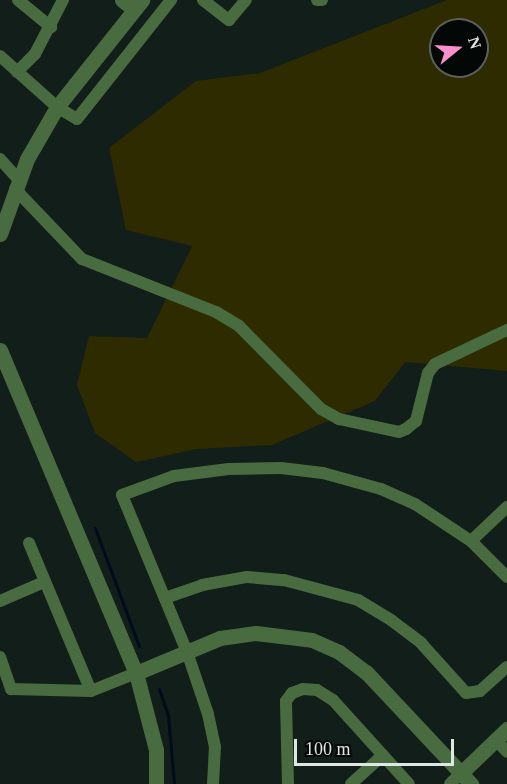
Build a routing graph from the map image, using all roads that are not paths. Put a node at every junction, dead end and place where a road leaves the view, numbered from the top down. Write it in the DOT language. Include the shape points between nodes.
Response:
graph roads {
  1 [pos="18,0"];
  2 [pos="63,0"];
  3 [pos="171,0"];
  4 [pos="203,0"];
  5 [pos="246,0"];
  6 [pos="317,0"];
  7 [pos="322,0"];
  8 [pos="133,3"];
  9 [pos="51,27"];
  10 [pos="0,56"];
  11 [pos="17,72"];
  12 [pos="57,107"];
  13 [pos="0,159"];
  14 [pos="17,184"];
  15 [pos="0,234"];
  16 [pos="507,330"];
  17 [pos="0,353"];
  18 [pos="507,507"];
  19 [pos="471,541"];
  20 [pos="29,543"];
  21 [pos="507,577"];
  22 [pos="44,582"];
  23 [pos="165,598"];
  24 [pos="0,601"];
  25 [pos="187,652"];
  26 [pos="0,657"];
  27 [pos="505,672"];
  28 [pos="136,673"];
  29 [pos="5,691"];
  30 [pos="91,691"];
  31 [pos="507,729"];
  32 [pos="496,740"];
  33 [pos="507,752"];
  34 [pos="383,755"];
  35 [pos="466,779"];
  36 [pos="156,784"];
  37 [pos="213,784"];
  38 [pos="288,784"];
  39 [pos="351,784"];
  40 [pos="409,784"];
  41 [pos="450,784"];
  1 -- 9 [label="street"];
  2 -- 9 [label="street"];
  3 -- 12 [label="street" via="77,119"];
  4 -- 5 [label="street" via="230,20"];
  6 -- 7 [label="street"];
  8 -- 12 [label="street"];
  9 -- 11 [label="street" via="35,54"];
  10 -- 11 [label="street"];
  11 -- 12 [label="street"];
  12 -- 14 [label="street"];
  13 -- 14 [label="street"];
  14 -- 15 [label="street"];
  14 -- 16 [label="street" via="82,259 216,312 239,326 321,409 339,419 399,432 406,429 416,422 428,373 435,364"];
  17 -- 28 [label="street"];
  18 -- 19 [label="street"];
  19 -- 21 [label="street"];
  19 -- 23 [label="street" via="407,500 323,473 281,468 174,476 122,495"];
  20 -- 22 [label="street"];
  22 -- 24 [label="street"];
  22 -- 30 [label="street"];
  23 -- 25 [label="street"];
  23 -- 27 [label="street" via="202,585 247,577 284,580 358,600 391,620 421,643 466,693 480,691"];
  25 -- 28 [label="street"];
  25 -- 35 [label="street" via="220,638 256,633 312,640 339,652 366,672"];
  25 -- 37 [label="street" via="215,747"];
  26 -- 29 [label="street"];
  28 -- 30 [label="street"];
  28 -- 36 [label="street" via="156,750"];
  29 -- 30 [label="street"];
  31 -- 32 [label="street"];
  32 -- 33 [label="street"];
  32 -- 35 [label="street"];
  34 -- 38 [label="street" via="333,700 317,690 303,689 292,693 286,701"];
  34 -- 39 [label="street"];
  34 -- 40 [label="street"];
  35 -- 41 [label="street"];
}
